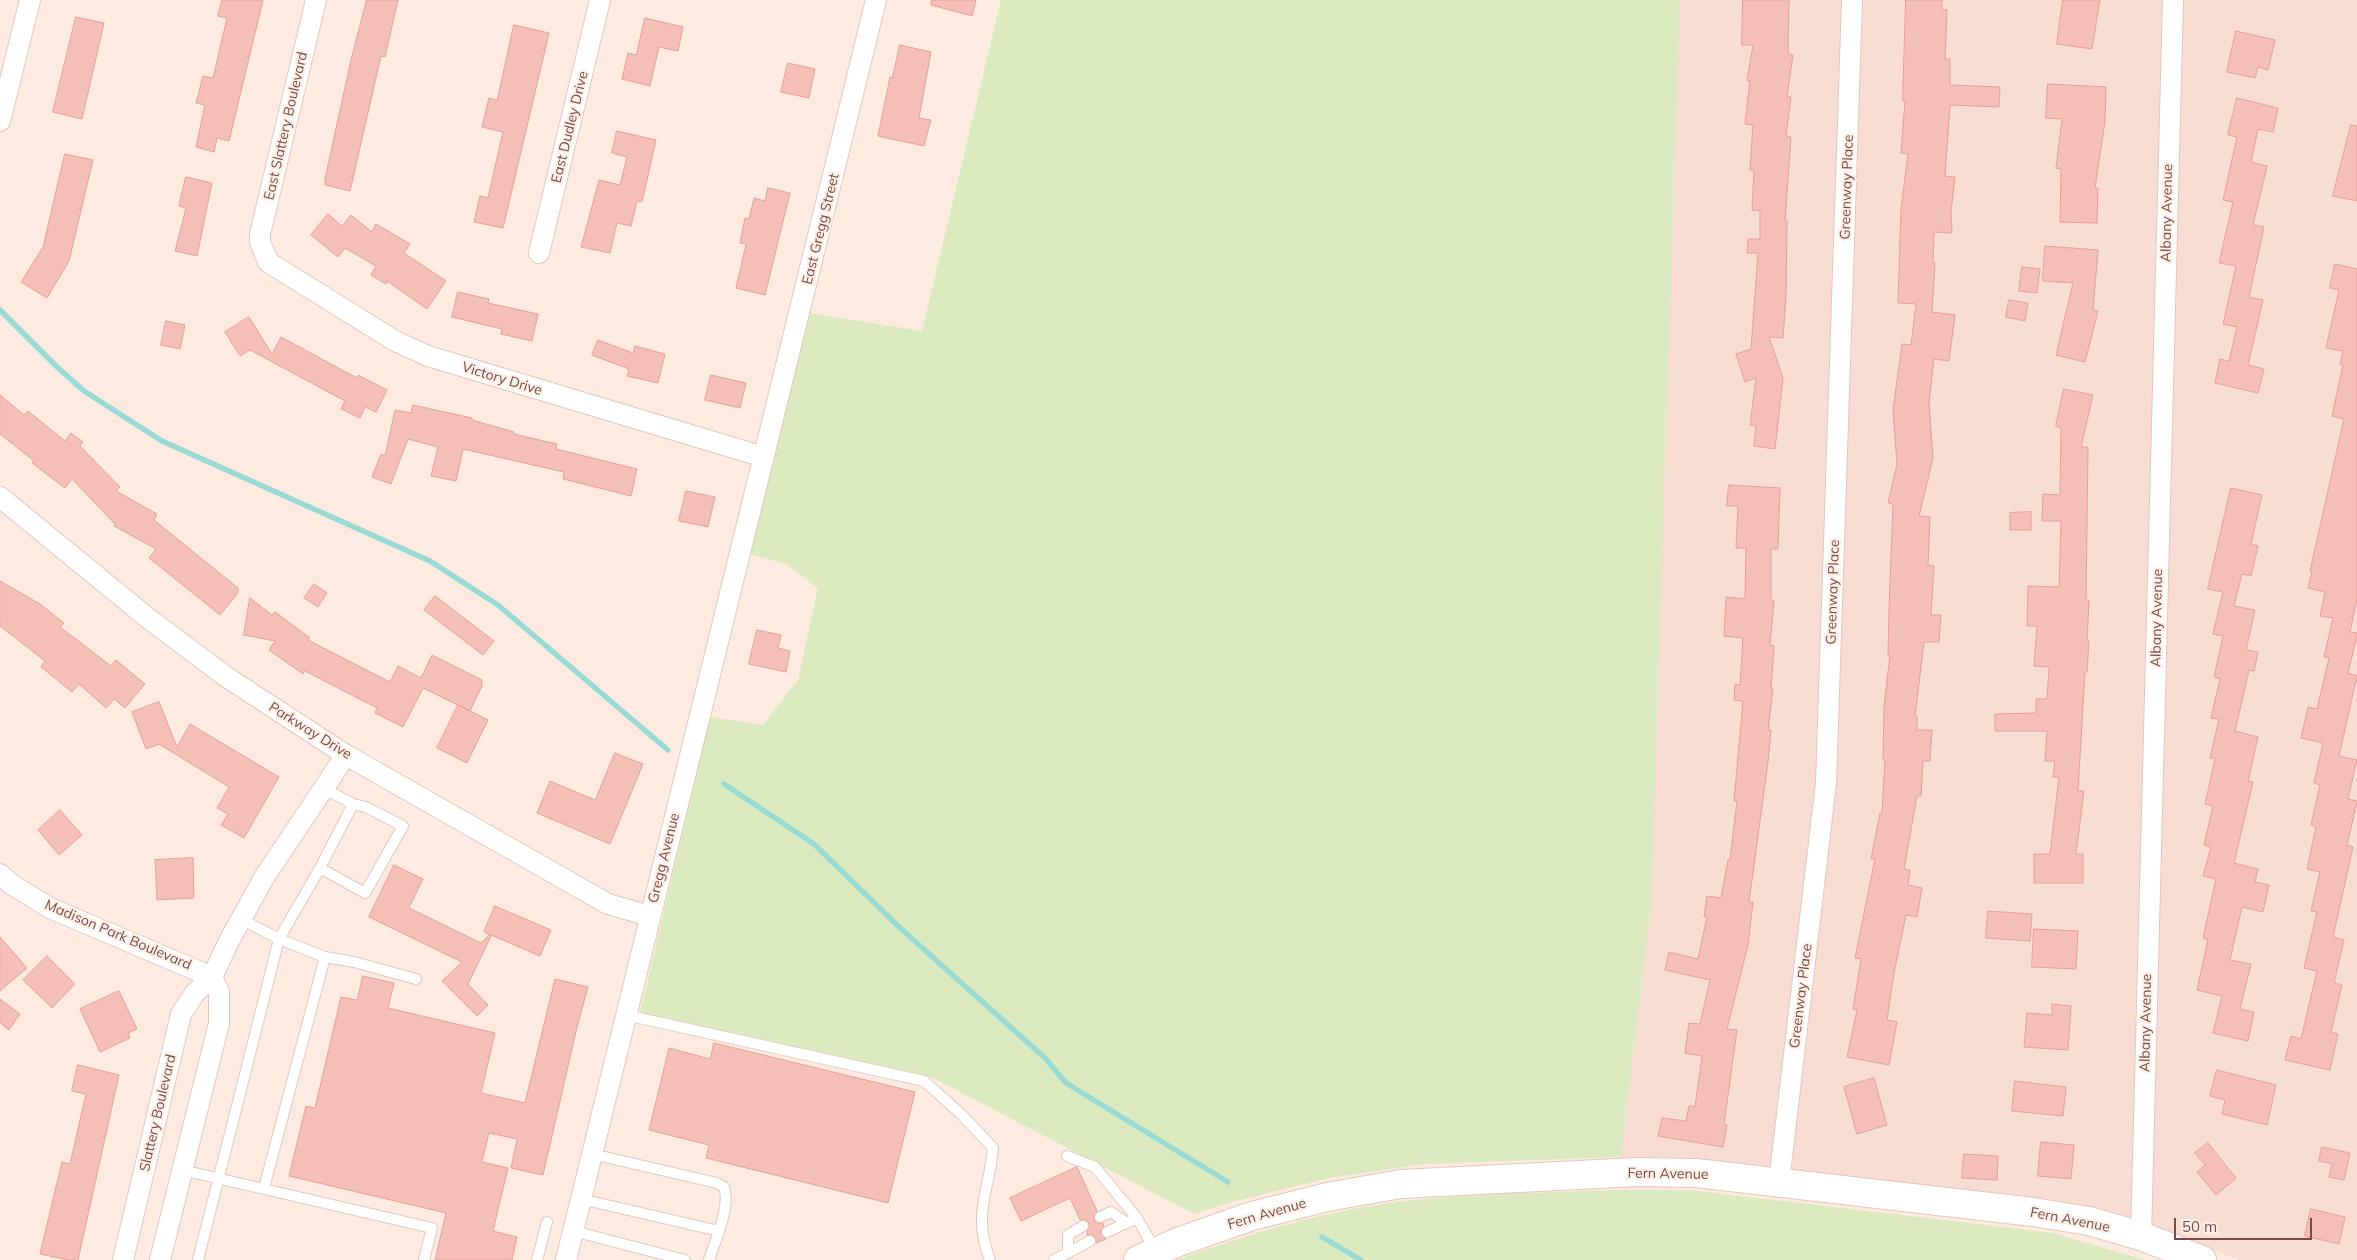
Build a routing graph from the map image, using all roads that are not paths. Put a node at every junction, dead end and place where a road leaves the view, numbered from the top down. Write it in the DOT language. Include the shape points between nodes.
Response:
graph roads {
  1 [pos="30,0"];
  2 [pos="316,0"];
  3 [pos="600,0"];
  4 [pos="876,0"];
  5 [pos="1852,0"];
  6 [pos="2173,0"];
  7 [pos="0,121"];
  8 [pos="263,252"];
  9 [pos="539,253"];
  10 [pos="764,457"];
  11 [pos="0,496"];
  12 [pos="346,755"];
  13 [pos="323,788"];
  14 [pos="353,804"];
  15 [pos="320,868"];
  16 [pos="0,874"];
  17 [pos="650,916"];
  18 [pos="241,919"];
  19 [pos="279,939"];
  20 [pos="326,957"];
  21 [pos="212,977"];
  22 [pos="416,979"];
  23 [pos="626,1015"];
  24 [pos="592,1154"];
  25 [pos="1067,1156"];
  26 [pos="182,1170"];
  27 [pos="220,1178"];
  28 [pos="1779,1182"];
  29 [pos="264,1188"];
  30 [pos="581,1199"];
  31 [pos="1100,1217"];
  32 [pos="1132,1220"];
  33 [pos="548,1222"];
  34 [pos="1083,1226"];
  35 [pos="573,1231"];
  36 [pos="719,1231"];
  37 [pos="1108,1232"];
  38 [pos="2141,1236"];
  39 [pos="1090,1241"];
  40 [pos="1068,1253"];
  41 [pos="1147,1256"];
  42 [pos="123,1260"];
  43 [pos="160,1260"];
  44 [pos="198,1260"];
  45 [pos="424,1260"];
  46 [pos="537,1260"];
  47 [pos="566,1260"];
  48 [pos="685,1260"];
  49 [pos="709,1260"];
  50 [pos="990,1260"];
  51 [pos="1054,1260"];
  52 [pos="2202,1260"];
  1 -- 7 [label="street"];
  2 -- 8 [label="street, East Slattery Boulevard" via="260,234"];
  3 -- 9 [label="street, East Dudley Drive"];
  4 -- 10 [label="street, East Gregg Street"];
  5 -- 28 [label="street, Greenway Place" via="1826,783"];
  6 -- 38 [label="street, Albany Avenue"];
  8 -- 10 [label="street, Victory Drive" via="268,262 278,270 410,349"];
  10 -- 17 [label="street, Gregg Avenue"];
  11 -- 12 [label="street, Parkway Drive" via="149,619 225,676"];
  12 -- 13 [label="street, Slattery Boulevard"];
  12 -- 17 [label="street, Parkway Drive" via="608,904"];
  13 -- 14 [label="lane"];
  13 -- 18 [label="street, Slattery Boulevard"];
  14 -- 15 [label="lane"];
  14 -- 15 [label="lane" via="403,826 365,893"];
  15 -- 19 [label="lane"];
  16 -- 21 [label="street, Madison Park Boulevard" via="50,908"];
  17 -- 23 [label="street, Gregg Avenue"];
  18 -- 19 [label="lane"];
  18 -- 21 [label="street, Slattery Boulevard"];
  19 -- 20 [label="lane"];
  19 -- 27 [label="lane"];
  20 -- 22 [label="lane"];
  20 -- 29 [label="lane"];
  21 -- 26 [label="street" via="220,997 219,1023"];
  21 -- 42 [label="street, Slattery Boulevard" via="195,993 181,1014"];
  23 -- 24 [label="street, Gregg Avenue"];
  23 -- 50 [label="lane" via="924,1081 993,1148 980,1218"];
  24 -- 30 [label="street, Gregg Avenue"];
  24 -- 36 [label="lane" via="724,1187 727,1195"];
  25 -- 32 [label="lane" via="1095,1167"];
  26 -- 27 [label="lane"];
  26 -- 43 [label="street"];
  27 -- 29 [label="lane"];
  27 -- 44 [label="lane"];
  28 -- 38 [label="street, Fern Avenue" via="2033,1212 2089,1221"];
  28 -- 41 [label="street, Fern Avenue" via="1696,1172 1637,1172 1401,1184 1328,1197 1252,1216"];
  29 -- 45 [label="lane" via="432,1228"];
  30 -- 35 [label="street, Gregg Avenue"];
  30 -- 36 [label="lane"];
  31 -- 32 [label="lane" via="1111,1212"];
  32 -- 37 [label="lane"];
  32 -- 41 [label="lane"];
  33 -- 46 [label="lane"];
  34 -- 40 [label="lane" via="1068,1235"];
  35 -- 47 [label="street, Gregg Avenue"];
  35 -- 48 [label="lane"];
  36 -- 49 [label="lane"];
  38 -- 52 [label="street, Fern Avenue"];
  39 -- 40 [label="lane"];
  40 -- 51 [label="lane"];
}
